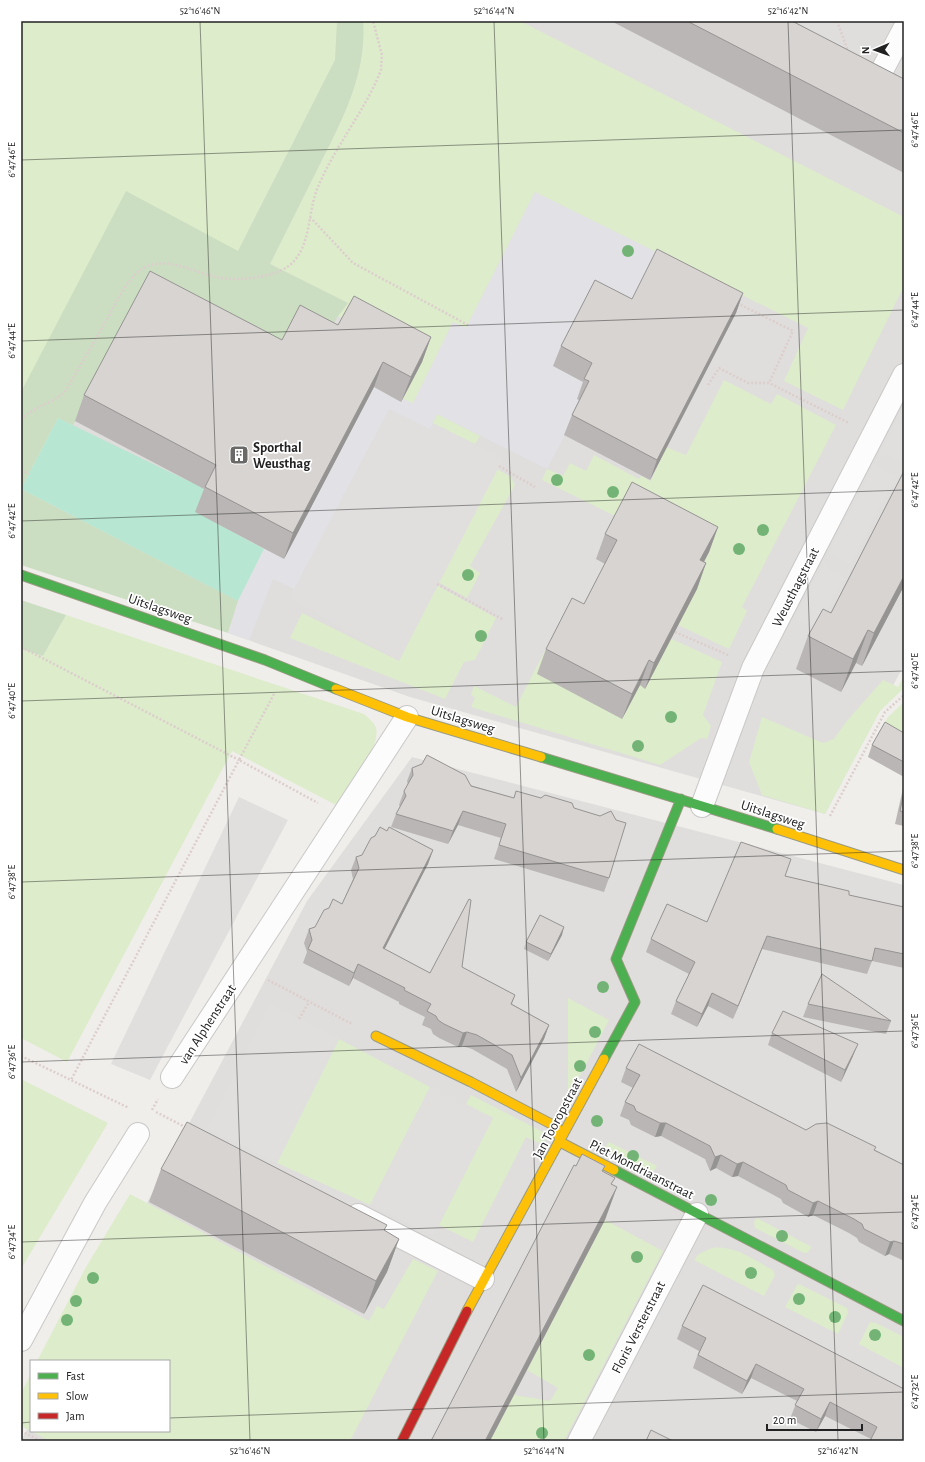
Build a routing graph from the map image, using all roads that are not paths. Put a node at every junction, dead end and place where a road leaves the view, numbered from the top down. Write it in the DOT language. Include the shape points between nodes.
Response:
graph roads {
  1 [pos="904,29"];
  2 [pos="848,51"];
  3 [pos="878,78"];
  4 [pos="898,88"];
  5 [pos="904,374"];
  6 [pos="21,575"];
  7 [pos="407,717"];
  8 [pos="681,799"];
  9 [pos="702,806"];
  10 [pos="904,870"];
  11 [pos="376,1036"];
  12 [pos="172,1077"];
  13 [pos="138,1134"];
  14 [pos="560,1142"];
  15 [pos="343,1208"];
  16 [pos="697,1214"];
  17 [pos="483,1279"];
  18 [pos="904,1321"];
  19 [pos="21,1340"];
  20 [pos="402,1441"];
  21 [pos="579,1441"];
  1 -- 3 [label="street"];
  2 -- 3 [label="street"];
  3 -- 4 [label="street"];
  5 -- 9 [label="street, Weusthagstraat" via="753,668"];
  6 -- 7 [label="street, Uitslagsweg" via="287,668"];
  7 -- 8 [label="street, Uitslagsweg"];
  7 -- 12 [label="street, van Alphenstraat"];
  8 -- 9 [label="street, Uitslagsweg"];
  8 -- 14 [label="street, Jan Tooropstraat" via="616,959 635,1002"];
  9 -- 10 [label="street, Uitslagsweg"];
  11 -- 14 [label="street" via="472,1082 557,1127"];
  13 -- 19 [label="street" via="95,1203"];
  14 -- 16 [label="street, Piet Mondriaanstraat"];
  14 -- 17 [label="street, Jan Tooropstraat"];
  15 -- 17 [label="street"];
  16 -- 18 [label="street, Piet Mondriaanstraat"];
  16 -- 21 [label="street, Floris Versterstraat"];
  17 -- 20 [label="street, Jan Tooropstraat"];
}
